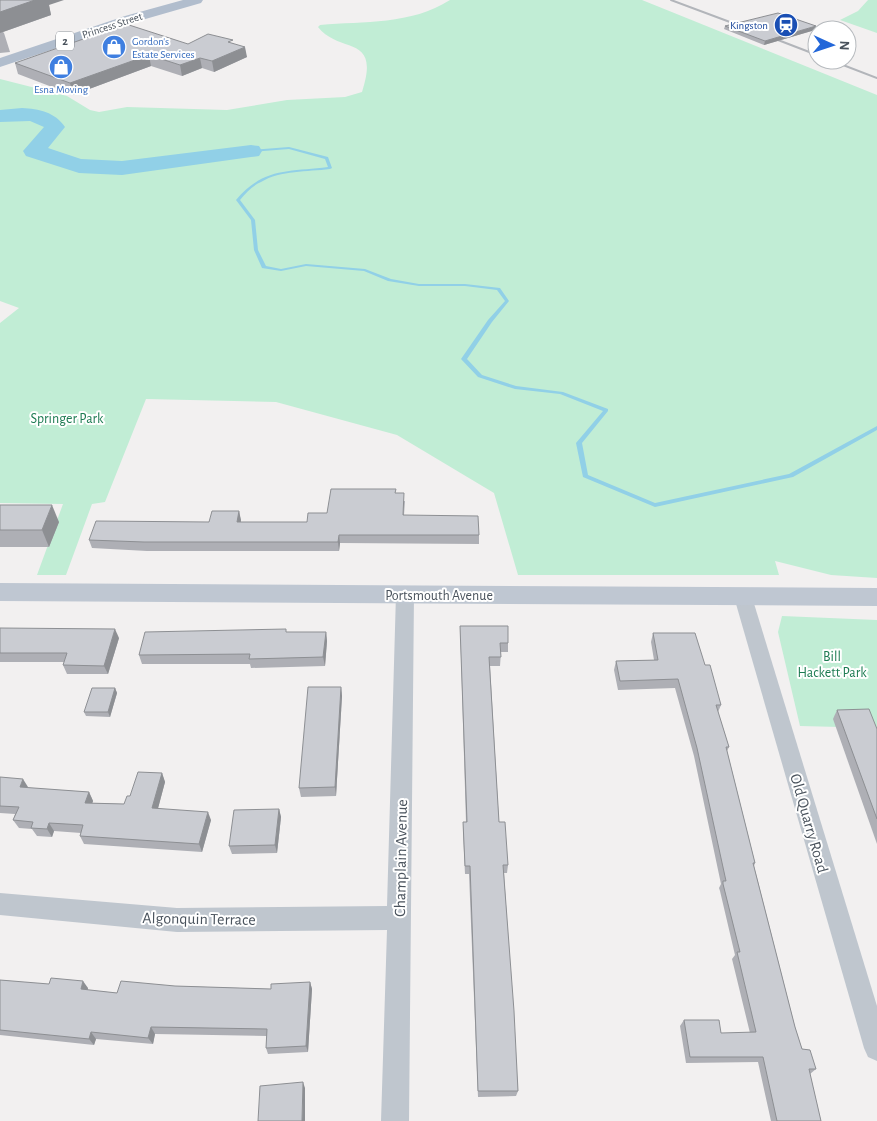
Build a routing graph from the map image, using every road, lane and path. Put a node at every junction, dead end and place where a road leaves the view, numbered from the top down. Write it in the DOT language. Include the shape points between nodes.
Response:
graph roads {
  1 [pos="197,0"];
  2 [pos="0,63"];
  3 [pos="0,592"];
  4 [pos="404,594"];
  5 [pos="877,597"];
  6 [pos="743,598"];
  7 [pos="0,904"];
  8 [pos="399,918"];
  9 [pos="870,1001"];
  10 [pos="877,1048"];
  11 [pos="395,1121"];
  1 -- 2 [label="main road, Princess Street / 2" via="130,18"];
  3 -- 4 [label="main road, Portsmouth Avenue"];
  4 -- 6 [label="main road, Portsmouth Avenue"];
  4 -- 8 [label="street, Champlain Avenue"];
  5 -- 6 [label="main road, Portsmouth Avenue"];
  6 -- 9 [label="street, Old Quarry Road"];
  7 -- 8 [label="street, Algonquin Terrace" via="177,920"];
  8 -- 11 [label="street, Champlain Avenue"];
  9 -- 10 [label="street, Old Quarry Road"];
}
